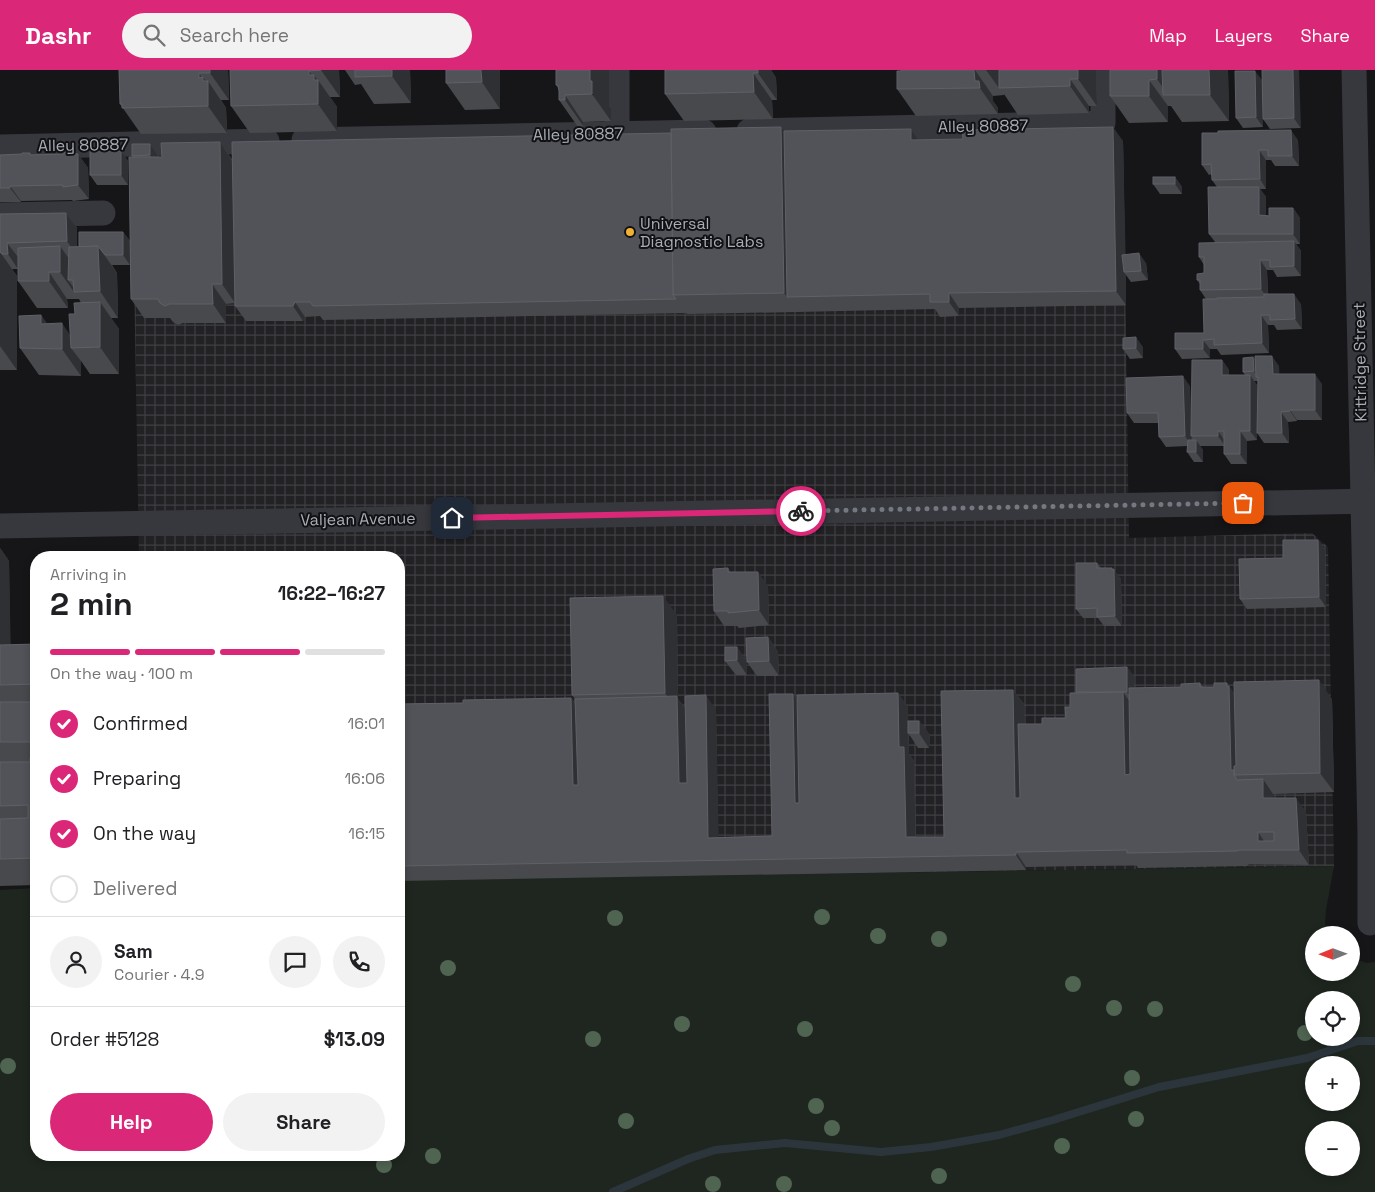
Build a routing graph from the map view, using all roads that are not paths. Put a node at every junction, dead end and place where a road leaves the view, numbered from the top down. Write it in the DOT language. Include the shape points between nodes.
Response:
graph roads {
  1 [pos="617,70"];
  2 [pos="1103,70"];
  3 [pos="1354,70"];
  4 [pos="617,134"];
  5 [pos="0,147"];
  6 [pos="103,213"];
  7 [pos="0,215"];
  8 [pos="1369,501"];
  9 [pos="0,526"];
  10 [pos="1370,923"];
  1 -- 4 [label="street"];
  2 -- 4 [label="street, Alley 80887" via="1103,123"];
  3 -- 8 [label="street, Kittridge Street"];
  4 -- 5 [label="street, Alley 80887"];
  6 -- 7 [label="street"];
  8 -- 9 [label="street, Valjean Avenue"];
  8 -- 10 [label="street, Kittridge Street"];
}
